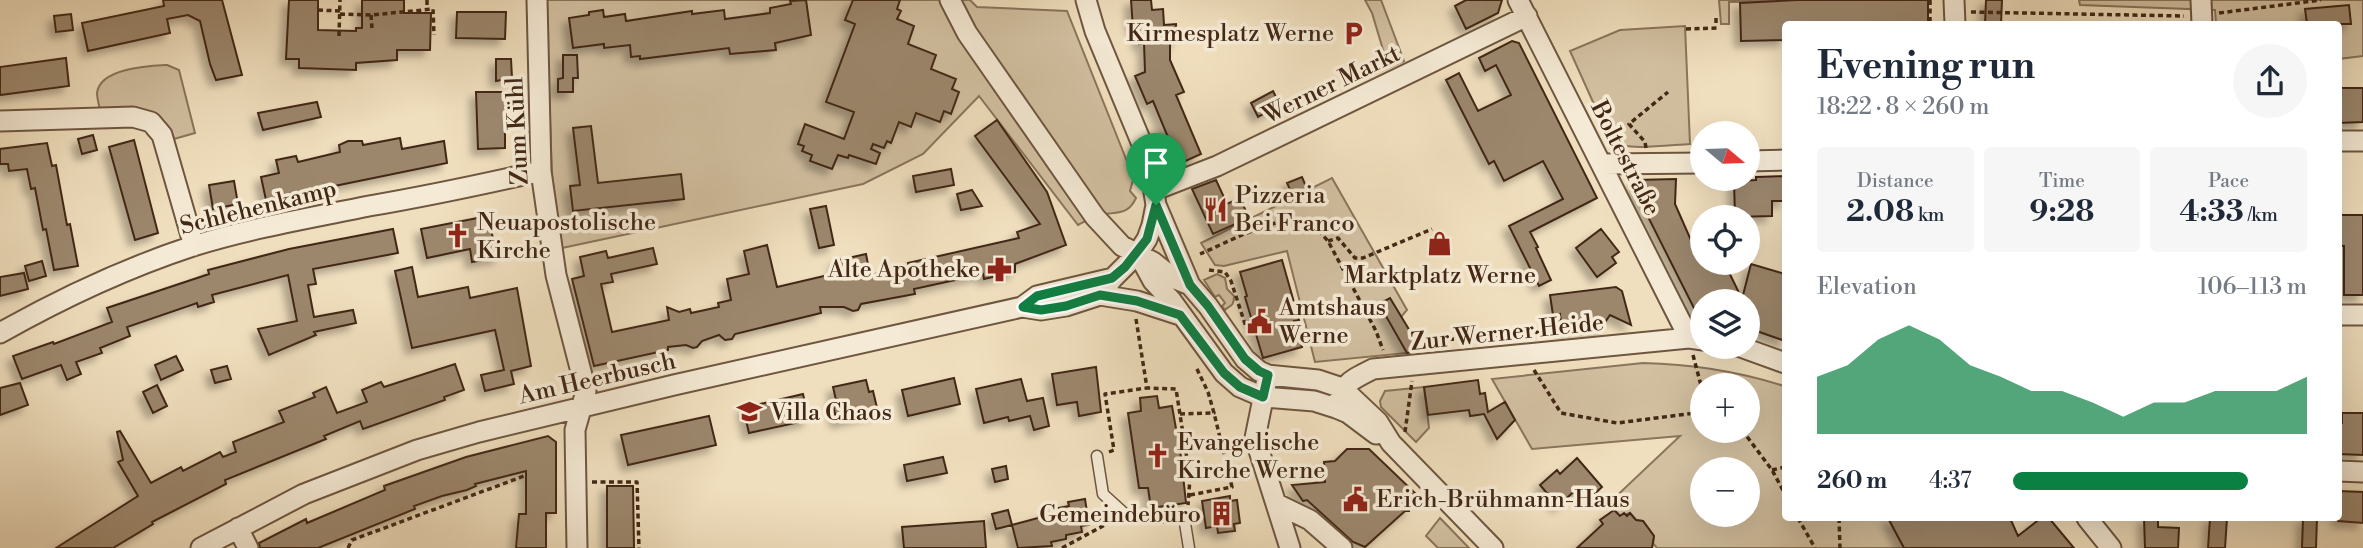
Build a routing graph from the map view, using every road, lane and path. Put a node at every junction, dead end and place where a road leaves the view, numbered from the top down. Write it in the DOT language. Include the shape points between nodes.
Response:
graph roads {
  1 [pos="340,0"];
  2 [pos="427,0"];
  3 [pos="537,0"];
  4 [pos="950,0"];
  5 [pos="1086,0"];
  6 [pos="1930,0"];
  7 [pos="2321,0"];
  8 [pos="1523,8"];
  9 [pos="427,9"];
  10 [pos="318,10"];
  11 [pos="1955,12"];
  12 [pos="340,13"];
  13 [pos="2201,13"];
  14 [pos="372,15"];
  15 [pos="1716,18"];
  16 [pos="1930,21"];
  17 [pos="372,28"];
  18 [pos="1686,29"];
  19 [pos="434,35"];
  20 [pos="340,36"];
  21 [pos="1668,92"];
  22 [pos="0,121"];
  23 [pos="2342,141"];
  24 [pos="2363,141"];
  25 [pos="1782,160"];
  26 [pos="1760,161"];
  27 [pos="1690,163"];
  28 [pos="1602,164"];
  29 [pos="1648,164"];
  30 [pos="541,171"];
  31 [pos="1155,197"];
  32 [pos="1432,229"];
  33 [pos="1328,241"];
  34 [pos="194,246"];
  35 [pos="1138,253"];
  36 [pos="1200,254"];
  37 [pos="1209,270"];
  38 [pos="1112,278"];
  39 [pos="1190,285"];
  40 [pos="1100,295"];
  41 [pos="1023,307"];
  42 [pos="1180,315"];
  43 [pos="2342,315"];
  44 [pos="2363,315"];
  45 [pos="1690,328"];
  46 [pos="1524,329"];
  47 [pos="1138,332"];
  48 [pos="0,333"];
  49 [pos="1248,333"];
  50 [pos="1497,336"];
  51 [pos="1449,339"];
  52 [pos="1690,340"];
  53 [pos="1468,341"];
  54 [pos="1760,354"];
  55 [pos="1524,355"];
  56 [pos="1782,362"];
  57 [pos="1194,365"];
  58 [pos="1414,366"];
  59 [pos="1391,368"];
  60 [pos="1268,375"];
  61 [pos="1147,388"];
  62 [pos="1342,388"];
  63 [pos="1263,397"];
  64 [pos="581,407"];
  65 [pos="1336,408"];
  66 [pos="1214,413"];
  67 [pos="1690,413"];
  68 [pos="1180,414"];
  69 [pos="1752,443"];
  70 [pos="1397,449"];
  71 [pos="1097,456"];
  72 [pos="1782,468"];
  73 [pos="1772,470"];
  74 [pos="2342,471"];
  75 [pos="2363,472"];
  76 [pos="524,476"];
  77 [pos="576,482"];
  78 [pos="1782,488"];
  79 [pos="1189,495"];
  80 [pos="1277,504"];
  81 [pos="1125,514"];
  82 [pos="1184,517"];
  83 [pos="1800,521"];
  84 [pos="1839,521"];
  85 [pos="2089,521"];
  86 [pos="238,528"];
  87 [pos="201,548"];
  88 [pos="248,548"];
  89 [pos="348,548"];
  90 [pos="577,548"];
  91 [pos="639,548"];
  92 [pos="1062,548"];
  93 [pos="1189,548"];
  94 [pos="1290,548"];
  95 [pos="1342,548"];
  96 [pos="1493,548"];
  97 [pos="1815,548"];
  98 [pos="1840,548"];
  99 [pos="2111,548"];
  1 -- 12 [label="path"];
  2 -- 9 [label="path"];
  3 -- 30 [label="street, Zum Kühl"];
  4 -- 35 [label="street" via="967,33 1095,217 1122,246"];
  5 -- 31 [label="street" via="1149,161"];
  6 -- 16 [label="path"];
  7 -- 13 [label="path"];
  8 -- 28 [label="street, Boltestraße"];
  8 -- 31 [label="street, Werner Markt"];
  9 -- 14 [label="path"];
  9 -- 19 [label="path" via="433,9"];
  10 -- 12 [label="path"];
  11 -- 13 [label="path"];
  12 -- 14 [label="path"];
  12 -- 20 [label="path"];
  14 -- 17 [label="path"];
  15 -- 18 [label="path" via="1716,26"];
  21 -- 29 [label="path" via="1629,124 1645,142"];
  22 -- 34 [label="street" via="133,117 151,122 162,135"];
  23 -- 24 [label="street"];
  25 -- 26 [label="street"];
  27 -- 29 [label="street"];
  28 -- 29 [label="street"];
  28 -- 45 [label="street, Boltestraße"];
  30 -- 34 [label="street, Schlehenkamp"];
  30 -- 64 [label="street, Zum Kühl" via="556,275 586,391"];
  31 -- 35 [label="street" via="1147,239"];
  31 -- 39 [label="street"];
  32 -- 33 [label="path" via="1363,258 1355,258 1338,238"];
  33 -- 36 [label="path" via="1319,230 1292,220 1267,225"];
  33 -- 59 [label="path"];
  34 -- 48 [label="street, Schlehenkamp" via="78,291"];
  35 -- 38 [label="street"];
  35 -- 39 [label="street"];
  35 -- 42 [label="street"];
  37 -- 49 [label="path" via="1225,272 1231,281"];
  38 -- 40 [label="street"];
  38 -- 41 [label="street, Am Heerbusch" via="1037,296"];
  39 -- 60 [label="street" via="1245,359"];
  40 -- 41 [label="street, Am Heerbusch" via="1041,310"];
  40 -- 42 [label="street"];
  41 -- 64 [label="street, Am Heerbusch"];
  42 -- 63 [label="street" via="1224,373 1240,387"];
  43 -- 44 [label="street"];
  46 -- 50 [label="path"];
  47 -- 61 [label="path"];
  51 -- 53 [label="path"];
  52 -- 55 [label="street, Zur Werner Heide"];
  54 -- 56 [label="street"];
  55 -- 58 [label="street, Zur Werner Heide"];
  55 -- 67 [label="path" via="1561,412 1617,423"];
  57 -- 66 [label="path"];
  58 -- 59 [label="street, Zur Werner Heide"];
  58 -- 70 [label="path"];
  59 -- 62 [label="street, Zur Werner Heide" via="1373,369"];
  60 -- 62 [label="street" via="1318,380"];
  60 -- 63 [label="street"];
  61 -- 68 [label="path" via="1176,389"];
  61 -- 71 [label="path" via="1105,394 1114,450"];
  62 -- 65 [label="street"];
  62 -- 70 [label="street" via="1378,422"];
  63 -- 65 [label="street" via="1314,401"];
  63 -- 80 [label="street" via="1255,438"];
  64 -- 77 [label="street, Zum Kühl" via="575,430"];
  64 -- 86 [label="street, Am Heerbusch" via="417,450 304,494"];
  65 -- 70 [label="street"];
  66 -- 68 [label="path"];
  66 -- 79 [label="path" via="1233,487"];
  68 -- 79 [label="path" via="1191,478"];
  69 -- 73 [label="path"];
  70 -- 96 [label="street"];
  71 -- 81 [label="lane" via="1103,494"];
  72 -- 73 [label="path"];
  73 -- 78 [label="path"];
  74 -- 75 [label="street"];
  76 -- 89 [label="path" via="352,540"];
  77 -- 90 [label="street, Zum Kühl"];
  77 -- 91 [label="path" via="637,482"];
  79 -- 82 [label="path"];
  80 -- 94 [label="street"];
  80 -- 95 [label="street" via="1310,520"];
  81 -- 82 [label="lane"];
  81 -- 92 [label="path"];
  82 -- 93 [label="lane"];
  83 -- 97 [label="path"];
  84 -- 98 [label="path"];
  85 -- 99 [label="street"];
  86 -- 87 [label="street, Am Heerbusch"];
  86 -- 88 [label="street"];
}
